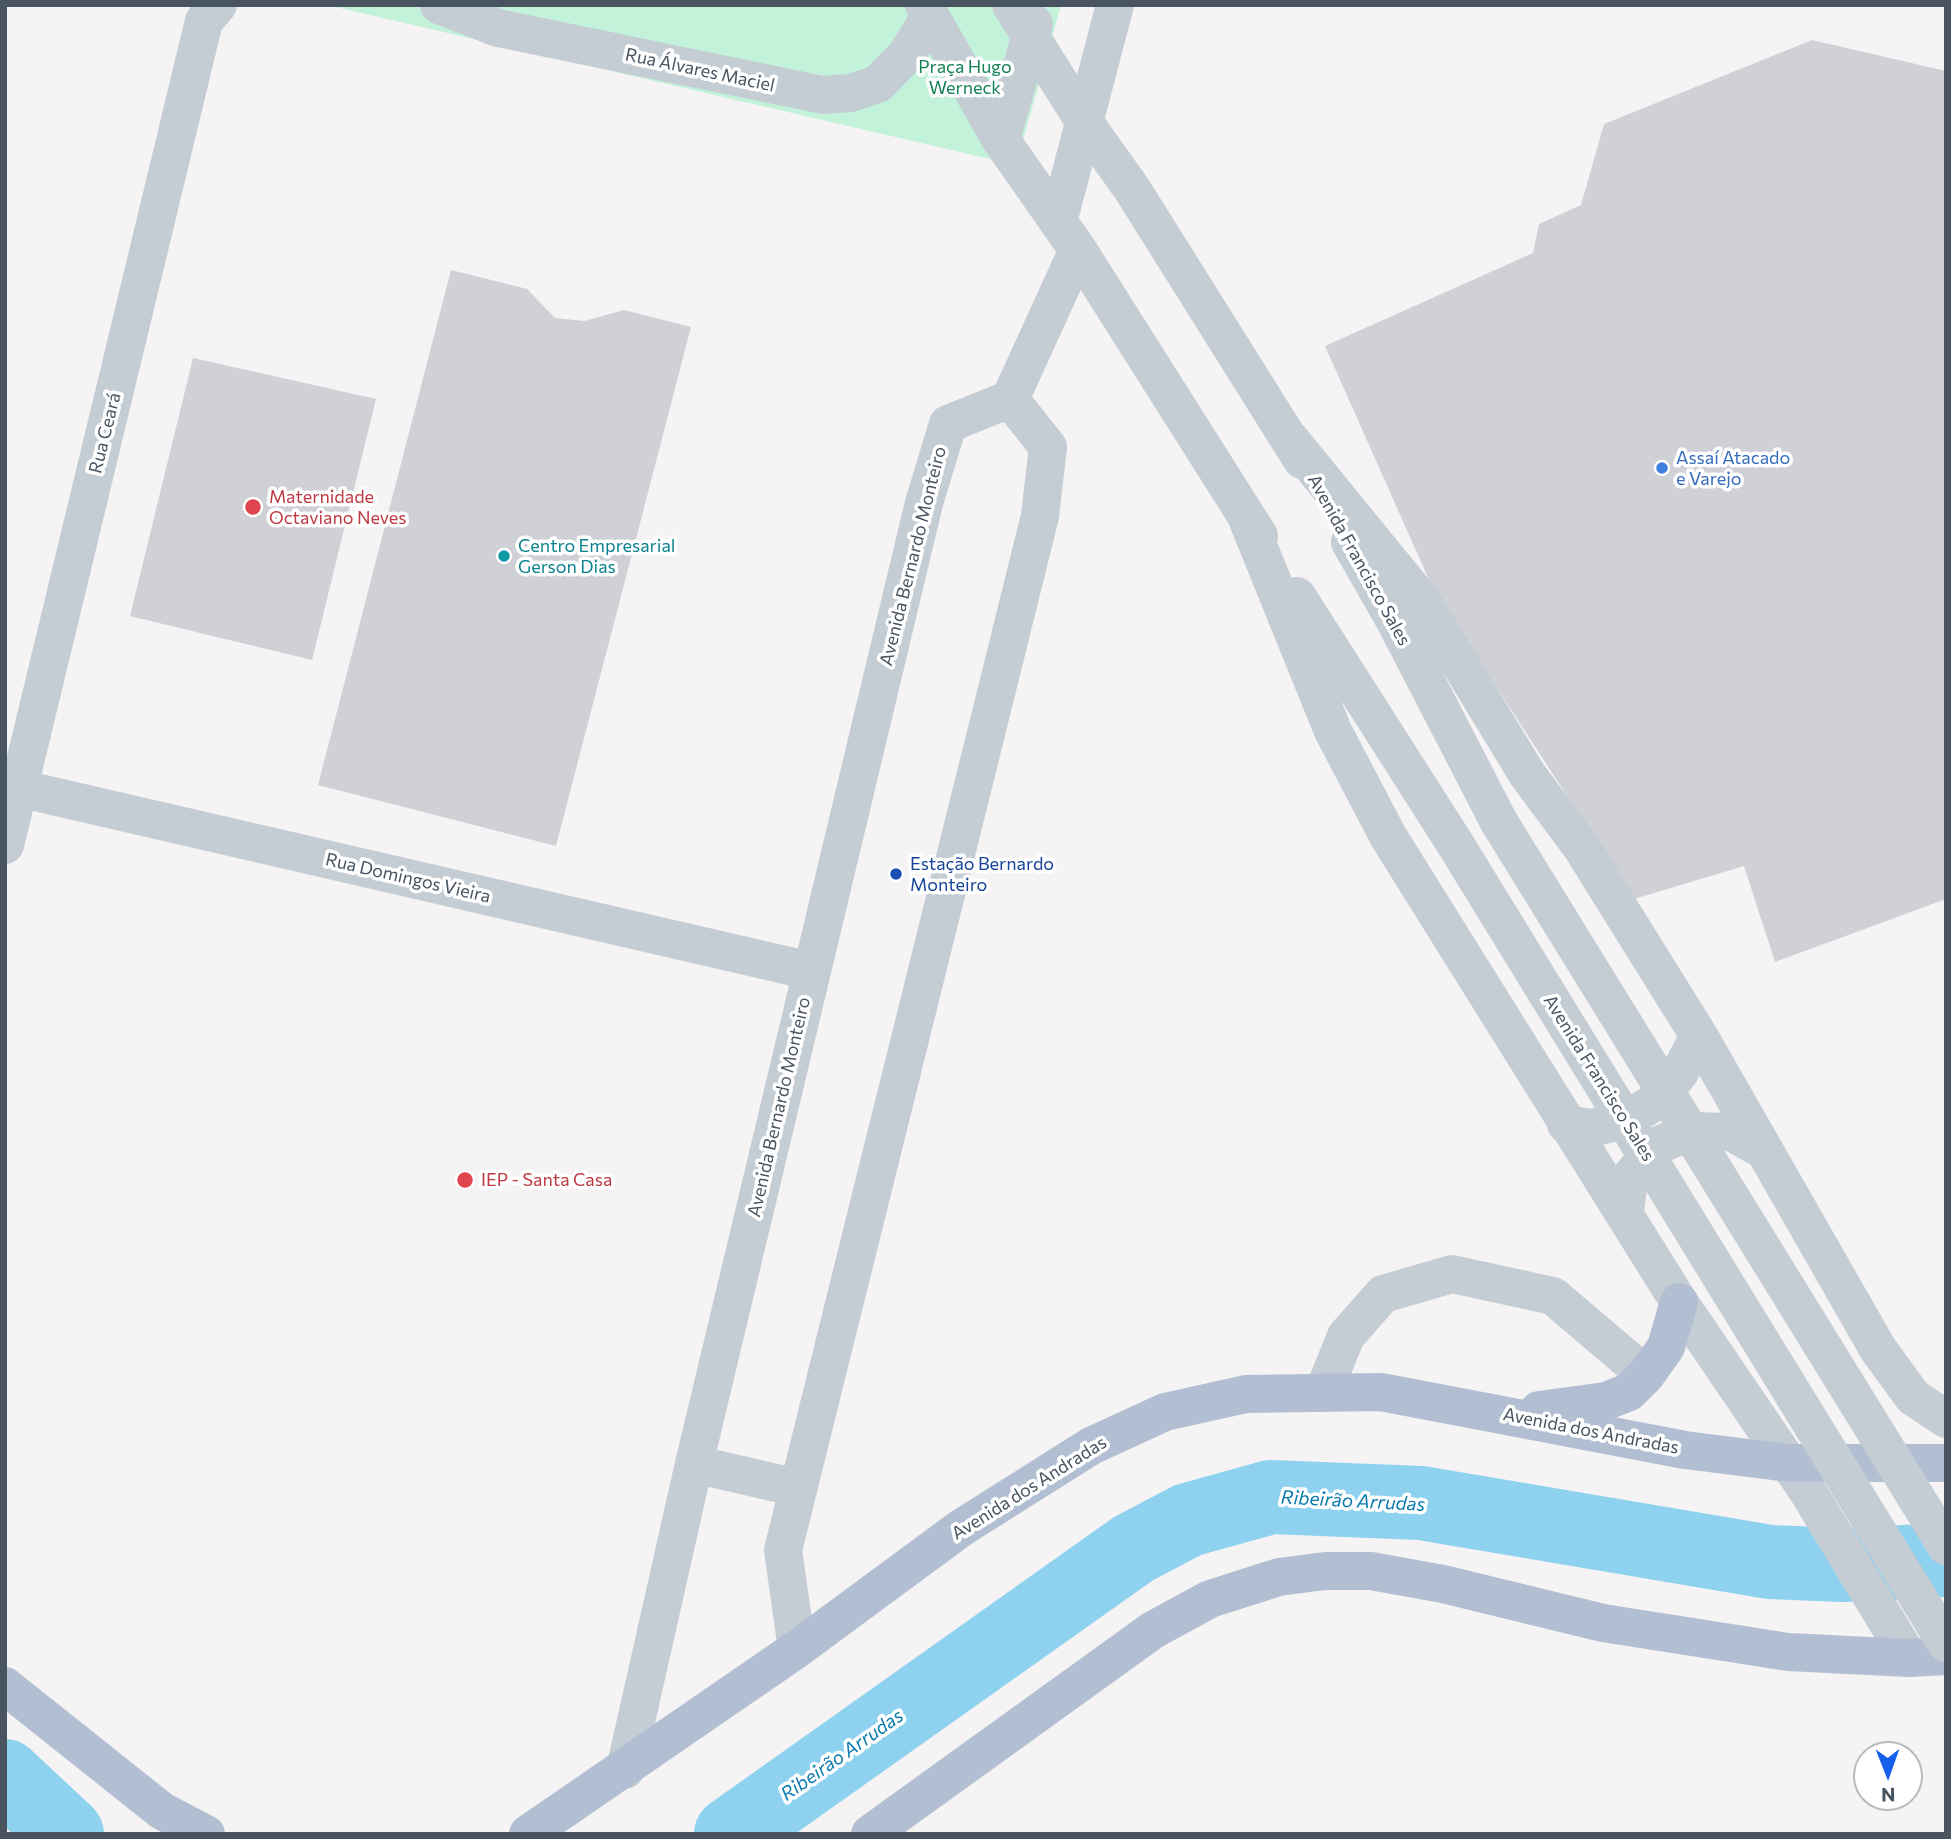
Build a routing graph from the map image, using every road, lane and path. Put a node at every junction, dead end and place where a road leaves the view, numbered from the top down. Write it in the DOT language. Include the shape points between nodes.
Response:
graph roads {
  1 [pos="439,5"];
  2 [pos="1011,5"];
  3 [pos="1115,5"];
  4 [pos="927,10"];
  5 [pos="205,11"];
  6 [pos="1035,22"];
  7 [pos="1085,123"];
  8 [pos="1000,139"];
  9 [pos="1068,236"];
  10 [pos="1010,399"];
  11 [pos="1289,438"];
  12 [pos="1246,516"];
  13 [pos="12,786"];
  14 [pos="5,845"];
  15 [pos="811,971"];
  16 [pos="1699,1036"];
  17 [pos="1566,1124"];
  18 [pos="1765,1151"];
  19 [pos="1625,1212"];
  20 [pos="1679,1302"];
  21 [pos="1646,1376"];
  22 [pos="1324,1393"];
  23 [pos="1499,1413"];
  24 [pos="1946,1419"];
  25 [pos="694,1464"];
  26 [pos="1943,1470"];
  27 [pos="1798,1477"];
  28 [pos="798,1488"];
  29 [pos="1946,1546"];
  30 [pos="1946,1643"];
  31 [pos="797,1649"];
  32 [pos="1916,1649"];
  33 [pos="5,1686"];
  34 [pos="625,1770"];
  35 [pos="206,1834"];
  36 [pos="528,1834"];
  37 [pos="870,1834"];
  1 -- 4 [label="street, Rua Álvares Maciel" via="498,28 823,95 851,93 878,84 907,54"];
  2 -- 6 [label="street, Avenida Francisco Sales"];
  3 -- 7 [label="street"];
  4 -- 8 [label="street, Avenida Francisco Sales"];
  5 -- 13 [label="street, Rua Ceará"];
  6 -- 7 [label="street, Avenida Francisco Sales"];
  6 -- 8 [label="street"];
  7 -- 9 [label="street"];
  7 -- 11 [label="street, Avenida Francisco Sales" via="1132,189"];
  8 -- 9 [label="street, Avenida Francisco Sales"];
  9 -- 10 [label="street"];
  9 -- 12 [label="street, Avenida Francisco Sales"];
  10 -- 15 [label="street, Avenida Bernardo Monteiro" via="948,424 924,503"];
  10 -- 28 [label="street" via="1048,447 1040,516"];
  11 -- 16 [label="street, Avenida Francisco Sales" via="1422,601 1527,774 1582,848"];
  11 -- 29 [label="street, Avenida Francisco Sales, bridge" via="1394,619 1499,821"];
  12 -- 17 [label="street, Avenida Francisco Sales" via="1333,731 1388,836"];
  12 -- 30 [label="street, Avenida Francisco Sales, bridge" via="1454,842"];
  13 -- 14 [label="street, Rua Ceará"];
  13 -- 15 [label="street, Rua Domingos Vieira"];
  15 -- 25 [label="street, Avenida Bernardo Monteiro"];
  16 -- 17 [label="street" via="1658,1100 1626,1120 1591,1128"];
  16 -- 18 [label="street, Avenida Francisco Sales"];
  17 -- 19 [label="street, Avenida Francisco Sales"];
  18 -- 19 [label="street" via="1731,1132 1690,1131 1654,1147 1629,1179"];
  18 -- 24 [label="street, Avenida Francisco Sales" via="1878,1349 1913,1397"];
  19 -- 20 [label="street, Avenida Francisco Sales"];
  20 -- 21 [label="main road" via="1666,1347"];
  20 -- 27 [label="street, Avenida Francisco Sales"];
  21 -- 22 [label="street" via="1553,1296 1452,1274 1383,1294 1346,1335"];
  21 -- 23 [label="main road" via="1629,1392 1606,1401"];
  22 -- 23 [label="main road, Avenida dos Andradas" via="1381,1392"];
  22 -- 31 [label="main road, Avenida dos Andradas" via="1246,1394 1165,1412 1091,1446 961,1528"];
  23 -- 27 [label="main road, Avenida dos Andradas"];
  25 -- 28 [label="street"];
  25 -- 34 [label="street, Avenida Bernardo Monteiro"];
  26 -- 27 [label="main road, Avenida dos Andradas"];
  27 -- 32 [label="street, Avenida Francisco Sales"];
  28 -- 31 [label="street" via="783,1550"];
  31 -- 34 [label="main road, Avenida dos Andradas"];
  32 -- 37 [label="main road" via="1788,1652 1603,1623 1371,1571 1279,1577 1210,1599 1153,1630"];
  33 -- 35 [label="main road" via="162,1811"];
  34 -- 36 [label="main road, Avenida dos Andradas"];
}
